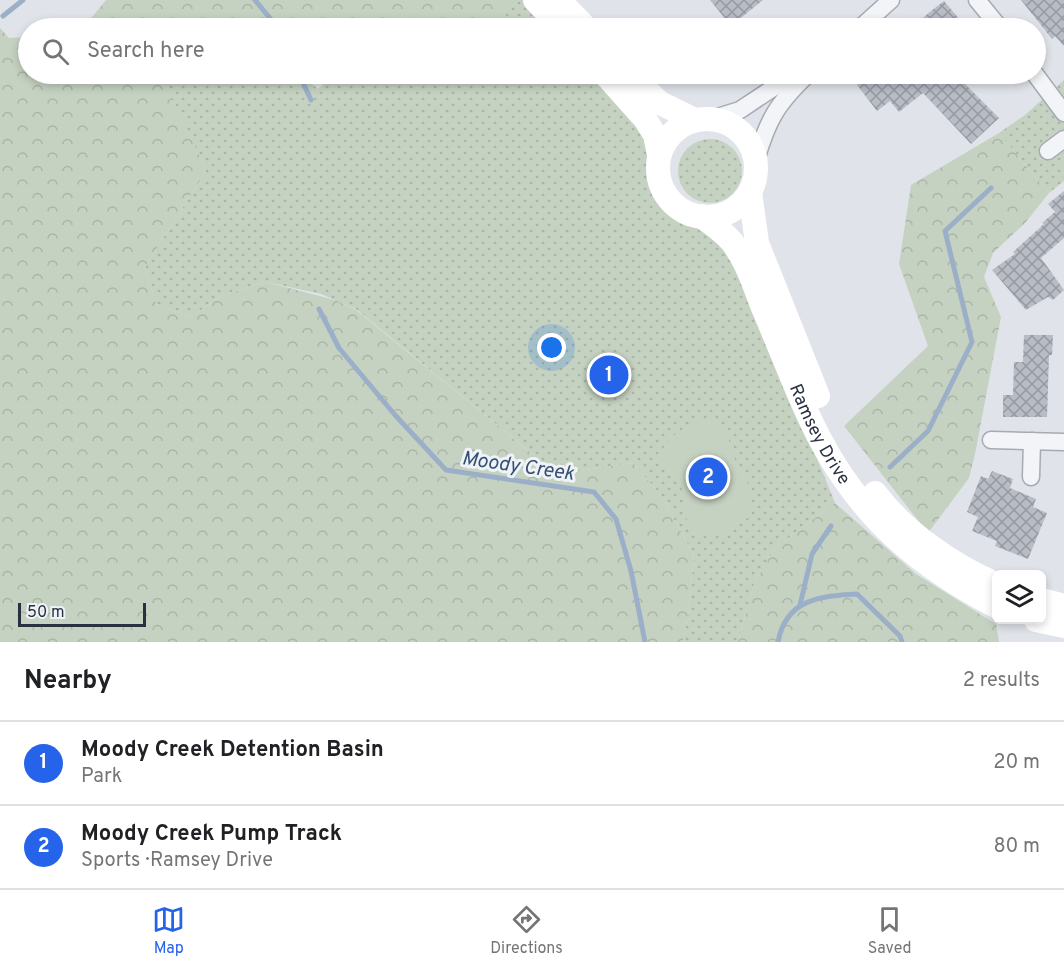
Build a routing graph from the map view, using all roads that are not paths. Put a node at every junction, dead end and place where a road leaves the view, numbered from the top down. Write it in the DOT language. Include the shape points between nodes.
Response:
graph roads {
  1 [pos="535,0"];
  2 [pos="559,0"];
  3 [pos="891,0"];
  4 [pos="977,0"];
  5 [pos="552,18"];
  6 [pos="576,18"];
  7 [pos="871,18"];
  8 [pos="992,18"];
  9 [pos="614,84"];
  10 [pos="640,84"];
  11 [pos="779,84"];
  12 [pos="798,84"];
  13 [pos="1042,84"];
  14 [pos="1064,113"];
  15 [pos="703,119"];
  16 [pos="1064,139"];
  17 [pos="1048,151"];
  18 [pos="659,155"];
  19 [pos="756,160"];
  20 [pos="750,192"];
  21 [pos="701,216"];
  22 [pos="991,440"];
  23 [pos="1032,441"];
  24 [pos="1064,442"];
  25 [pos="1031,477"];
  26 [pos="992,582"];
  27 [pos="1046,601"];
  28 [pos="992,604"];
  29 [pos="1064,606"];
  30 [pos="1046,622"];
  31 [pos="1064,626"];
  1 -- 5 [label="main road"];
  2 -- 6 [label="main road"];
  3 -- 7 [label="street"];
  4 -- 8 [label="street"];
  9 -- 18 [label="main road" via="645,119 655,135"];
  10 -- 15 [label="main road" via="660,103"];
  11 -- 15 [label="street" via="740,110"];
  12 -- 19 [label="street" via="770,118"];
  13 -- 14 [label="street"];
  15 -- 18 [label="main road" via="672,133"];
  15 -- 19 [label="main road" via="727,123 741,132"];
  16 -- 17 [label="street"];
  18 -- 21 [label="main road" via="658,172 666,195 685,212"];
  19 -- 20 [label="main road" via="756,177"];
  20 -- 21 [label="main road" via="729,212"];
  20 -- 26 [label="main road, Ramsey Drive" via="760,253 823,408 848,456 878,497 920,538"];
  21 -- 28 [label="main road, Ramsey Drive" via="722,230 742,256 809,418 861,502 890,534 932,569"];
  22 -- 23 [label="street"];
  23 -- 24 [label="street"];
  23 -- 25 [label="street"];
  27 -- 29 [label="main road"];
  30 -- 31 [label="main road"];
}
